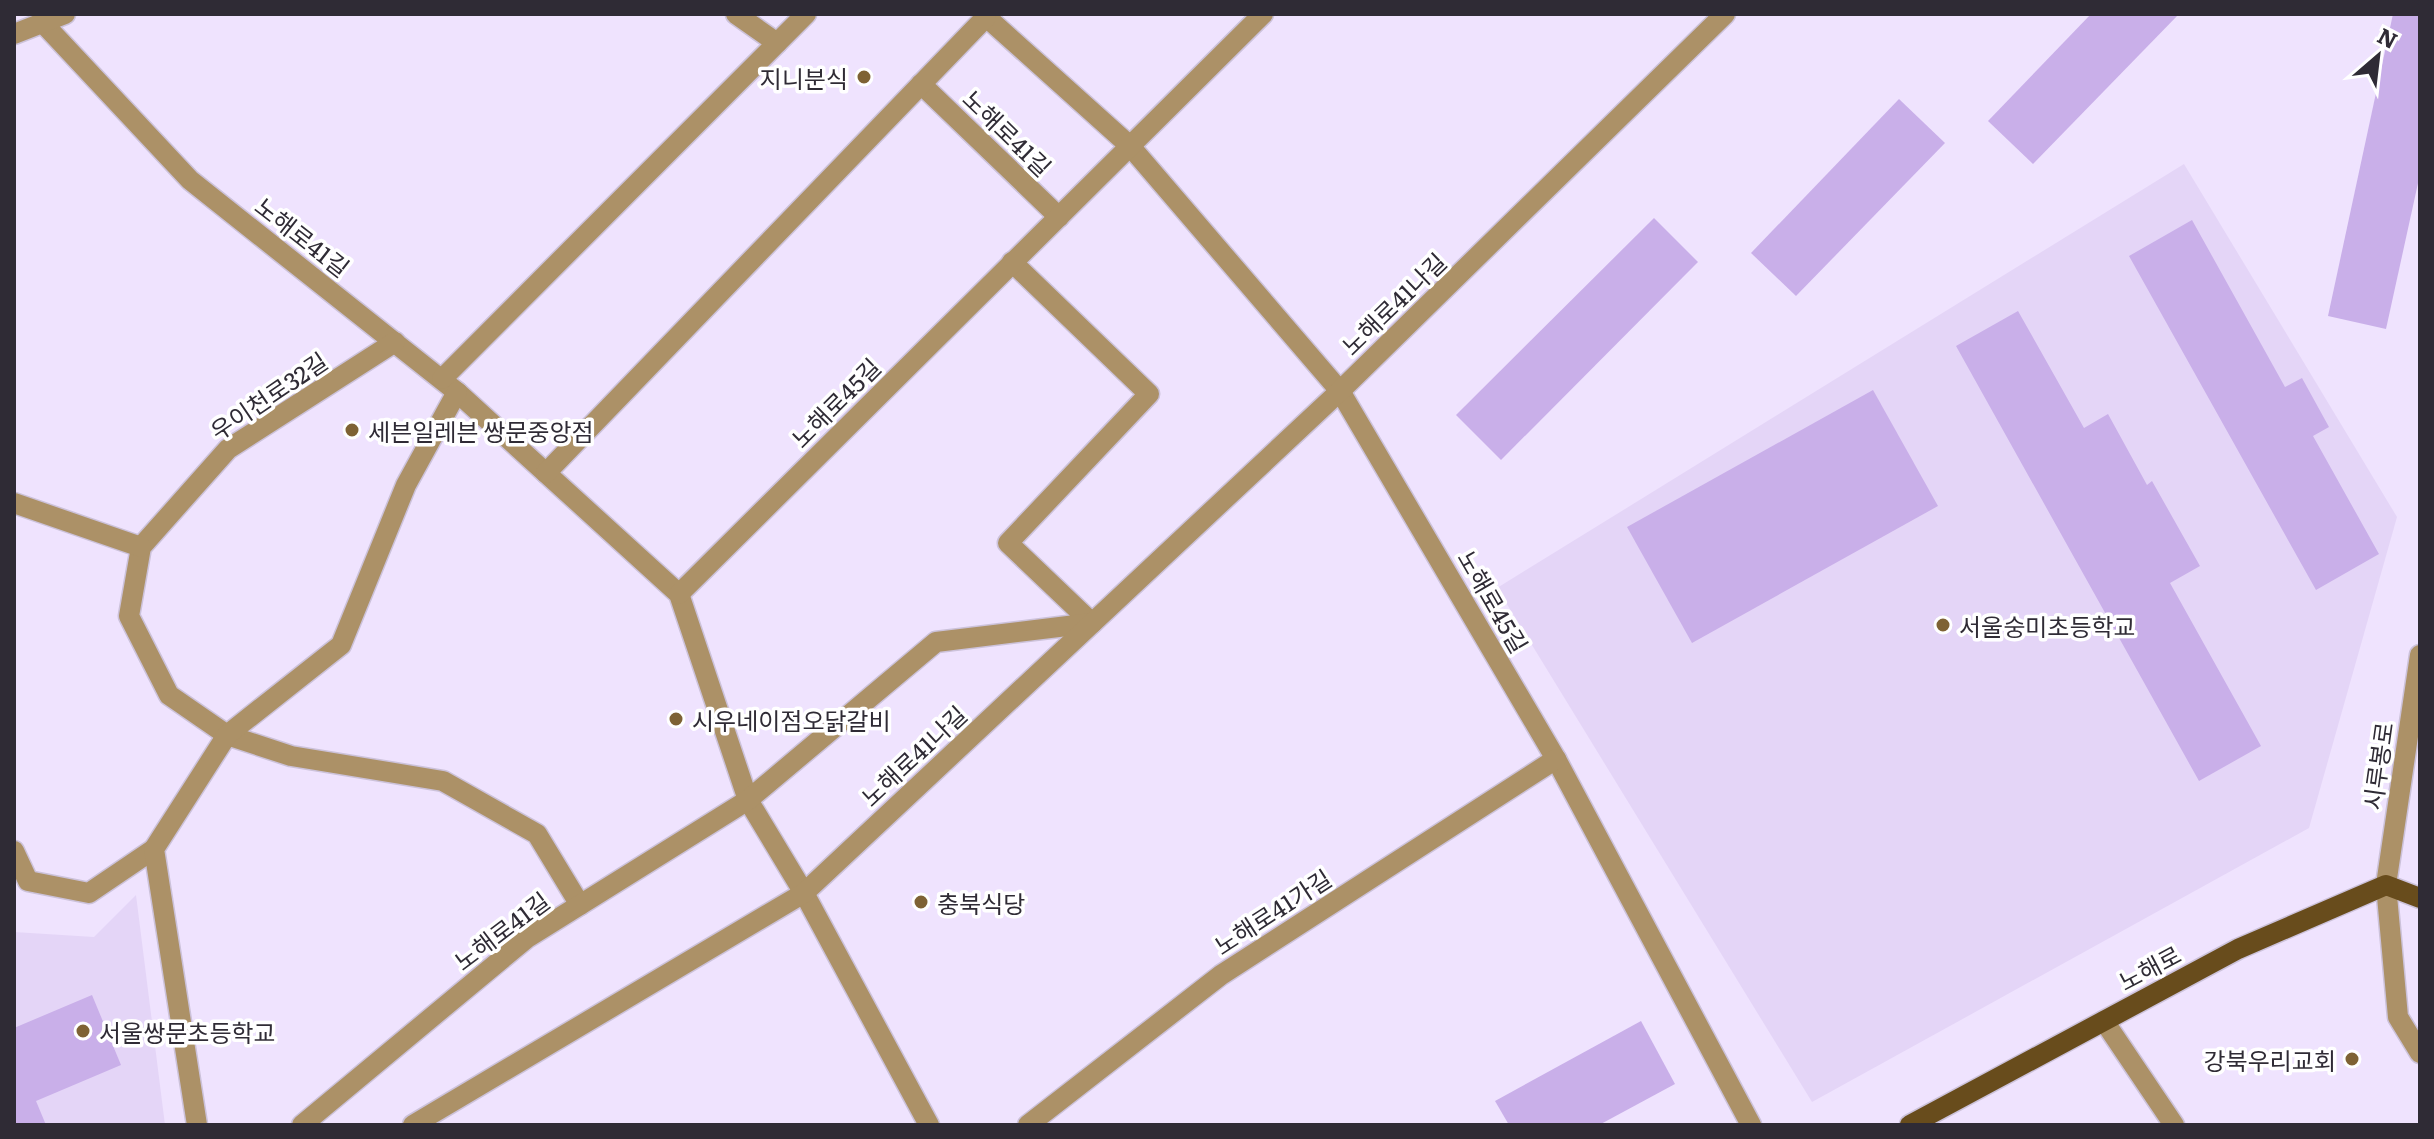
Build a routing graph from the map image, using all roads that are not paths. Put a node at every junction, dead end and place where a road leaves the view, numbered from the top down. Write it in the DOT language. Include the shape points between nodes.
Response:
graph roads {
  1 [pos="65,14"];
  2 [pos="806,14"];
  3 [pos="1263,14"];
  4 [pos="1725,14"];
  5 [pos="738,15"];
  6 [pos="985,15"];
  7 [pos="43,23"];
  8 [pos="14,34"];
  9 [pos="777,43"];
  10 [pos="921,84"];
  11 [pos="1130,146"];
  12 [pos="1059,217"];
  13 [pos="1012,262"];
  14 [pos="395,342"];
  15 [pos="450,386"];
  16 [pos="1340,391"];
  17 [pos="546,473"];
  18 [pos="14,503"];
  19 [pos="141,547"];
  20 [pos="679,594"];
  21 [pos="1092,623"];
  22 [pos="2420,655"];
  23 [pos="227,735"];
  24 [pos="1556,759"];
  25 [pos="748,800"];
  26 [pos="154,849"];
  27 [pos="14,851"];
  28 [pos="2386,885"];
  29 [pos="804,893"];
  30 [pos="2420,898"];
  31 [pos="580,905"];
  32 [pos="2104,1021"];
  33 [pos="2420,1053"];
  34 [pos="197,1125"];
  35 [pos="302,1125"];
  36 [pos="413,1125"];
  37 [pos="929,1125"];
  38 [pos="1028,1125"];
  39 [pos="1751,1125"];
  40 [pos="1910,1125"];
  41 [pos="2174,1125"];
  1 -- 7 [label="street"];
  2 -- 9 [label="street"];
  3 -- 11 [label="street, 노해로45길"];
  4 -- 16 [label="street, 노해로41나길"];
  5 -- 9 [label="street"];
  6 -- 10 [label="street"];
  6 -- 11 [label="street, 노해로45길"];
  7 -- 8 [label="street"];
  7 -- 14 [label="street, 노해로41길" via="190,180"];
  9 -- 15 [label="street"];
  10 -- 12 [label="street, 노해로41길"];
  10 -- 17 [label="street"];
  11 -- 12 [label="street, 노해로45길"];
  11 -- 16 [label="street, 노해로45길"];
  12 -- 13 [label="street, 노해로45길"];
  13 -- 20 [label="street, 노해로45길"];
  13 -- 21 [label="street" via="1149,394 1008,543"];
  14 -- 15 [label="street, 노해로41길"];
  14 -- 19 [label="street, 우이천로32길" via="228,449"];
  15 -- 17 [label="street, 노해로41길"];
  15 -- 23 [label="street" via="341,645"];
  16 -- 21 [label="street, 노해로41나길"];
  16 -- 24 [label="street, 노해로45길"];
  17 -- 20 [label="street, 노해로41길"];
  18 -- 19 [label="street"];
  19 -- 23 [label="street" via="129,616 169,695"];
  20 -- 25 [label="street, 노해로41길"];
  21 -- 25 [label="street, 노해로41길" via="936,642"];
  21 -- 29 [label="street, 노해로41나길"];
  22 -- 28 [label="street, 시루봉로"];
  23 -- 26 [label="street"];
  23 -- 31 [label="street" via="291,756 443,781 537,834"];
  24 -- 38 [label="street, 노해로41가길" via="1221,975"];
  24 -- 39 [label="street, 노해로45길"];
  25 -- 29 [label="street, 노해로41길"];
  25 -- 31 [label="street, 노해로41길"];
  26 -- 27 [label="street" via="89,893 28,881"];
  26 -- 34 [label="street"];
  28 -- 30 [label="main road"];
  28 -- 32 [label="main road, 노해로" via="2238,949"];
  28 -- 33 [label="street, 시루봉로" via="2398,1017"];
  29 -- 36 [label="street"];
  29 -- 37 [label="street, 노해로41길"];
  31 -- 35 [label="street, 노해로41길" via="527,938"];
  32 -- 40 [label="main road, 노해로"];
  32 -- 41 [label="street"];
}
